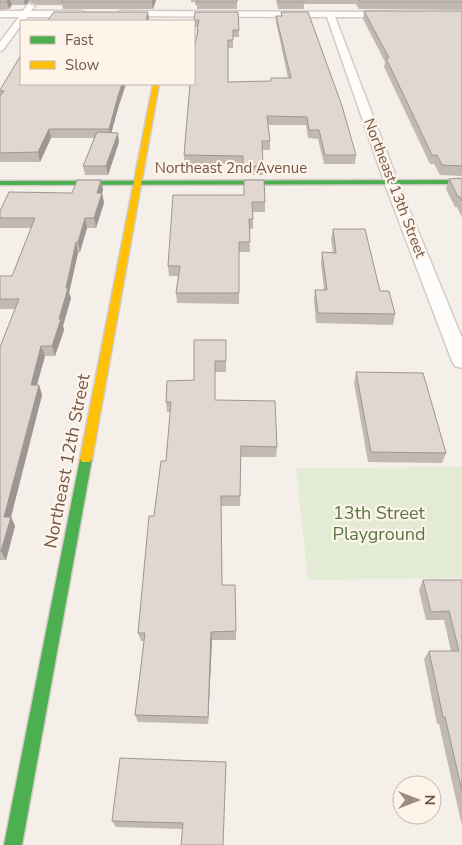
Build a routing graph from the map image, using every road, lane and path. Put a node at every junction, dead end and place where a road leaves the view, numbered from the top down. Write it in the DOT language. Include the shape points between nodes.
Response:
graph roads {
  1 [pos="36,0"];
  2 [pos="0,14"];
  3 [pos="25,14"];
  4 [pos="93,14"];
  5 [pos="112,14"];
  6 [pos="330,14"];
  7 [pos="405,14"];
  8 [pos="170,18"];
  9 [pos="21,20"];
  10 [pos="20,21"];
  11 [pos="0,48"];
  12 [pos="156,85"];
  13 [pos="391,182"];
  14 [pos="462,182"];
  15 [pos="0,183"];
  16 [pos="138,183"];
  17 [pos="462,361"];
  18 [pos="13,845"];
  1 -- 3 [label="street"];
  2 -- 3 [label="street"];
  3 -- 4 [label="street"];
  3 -- 9 [label="street"];
  5 -- 8 [label="street"];
  6 -- 7 [label="street"];
  6 -- 8 [label="street" via="253,11"];
  6 -- 13 [label="street, Northeast 13th Street"];
  10 -- 11 [label="street"];
  12 -- 16 [label="street, Northeast 12th Street"];
  13 -- 14 [label="street, Northeast 2nd Avenue"];
  13 -- 16 [label="street, Northeast 2nd Avenue"];
  13 -- 17 [label="street, Northeast 13th Street"];
  15 -- 16 [label="street, Northeast 2nd Avenue"];
  16 -- 18 [label="street, Northeast 12th Street"];
}
